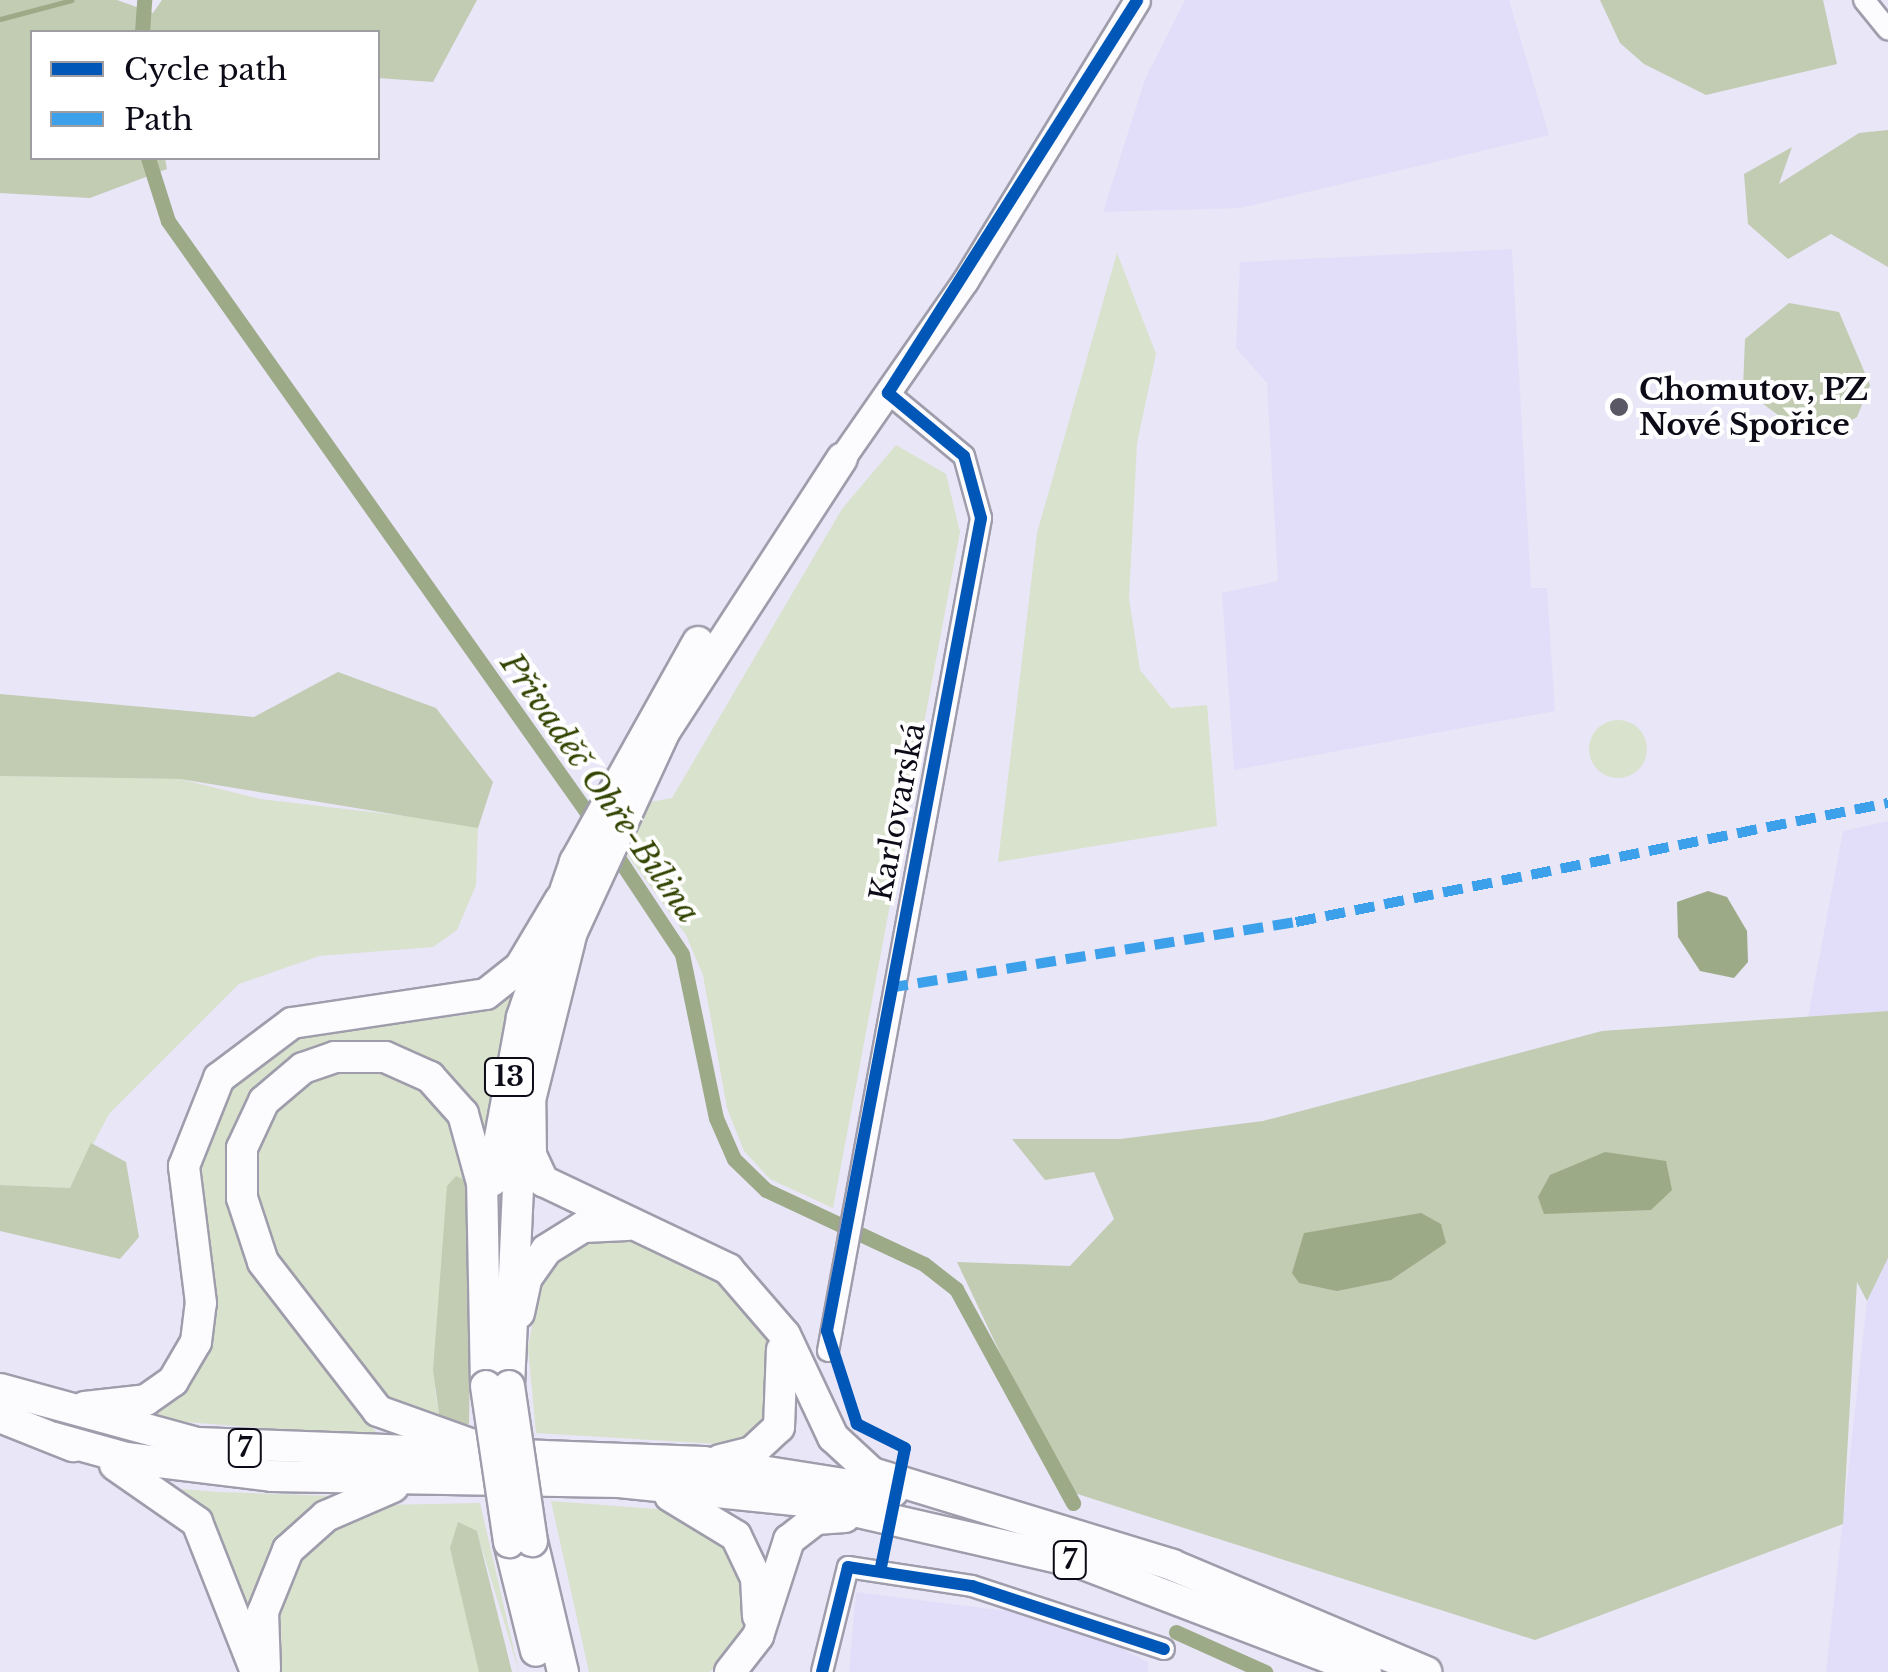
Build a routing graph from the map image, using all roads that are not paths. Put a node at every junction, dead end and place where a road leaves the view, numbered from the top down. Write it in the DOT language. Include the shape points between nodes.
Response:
graph roads {
  1 [pos="1137,0"];
  2 [pos="1864,0"];
  3 [pos="1888,30"];
  4 [pos="888,392"];
  5 [pos="842,458"];
  6 [pos="560,914"];
  7 [pos="530,1083"];
  8 [pos="639,1224"];
  9 [pos="484,1246"];
  10 [pos="760,1302"];
  11 [pos="828,1351"];
  12 [pos="497,1386"];
  13 [pos="2,1400"];
  14 [pos="54,1438"];
  15 [pos="490,1451"];
  16 [pos="704,1462"];
  17 [pos="414,1479"];
  18 [pos="619,1482"];
  19 [pos="936,1498"];
  20 [pos="893,1517"];
  21 [pos="534,1604"];
  22 [pos="1164,1649"];
  23 [pos="736,1665"];
  24 [pos="256,1672"];
  25 [pos="265,1672"];
  26 [pos="528,1672"];
  27 [pos="542,1672"];
  28 [pos="563,1672"];
  29 [pos="575,1672"];
  30 [pos="822,1672"];
  31 [pos="1366,1672"];
  32 [pos="1426,1672"];
  1 -- 4 [label="main road, 13" via="1038,166"];
  2 -- 3 [label="street"];
  4 -- 5 [label="main road, 13"];
  4 -- 11 [label="street, Karlovarská" via="964,456 980,518"];
  5 -- 6 [label="highway, 13" via="691,652"];
  6 -- 7 [label="highway, 13"];
  6 -- 9 [label="highway, 13" via="509,1076"];
  6 -- 13 [label="highway" via="520,967 486,994 292,1022 220,1078 184,1166 202,1313 172,1381 117,1409"];
  7 -- 8 [label="highway" via="530,1155 542,1182"];
  7 -- 12 [label="highway, 13" via="510,1219"];
  8 -- 10 [label="highway" via="705,1253"];
  8 -- 12 [label="highway" via="582,1228 535,1264"];
  9 -- 12 [label="highway, 13"];
  9 -- 15 [label="highway" via="470,1130 416,1068 368,1054 318,1062 275,1088 254,1116 239,1164 242,1198 289,1302 378,1411"];
  10 -- 16 [label="highway" via="784,1357 783,1419 752,1452"];
  10 -- 19 [label="highway" via="845,1452 887,1482"];
  12 -- 21 [label="highway, 13, bridge"];
  13 -- 14 [label="highway, 7"];
  13 -- 15 [label="highway, 7" via="198,1443"];
  14 -- 17 [label="highway, 7" via="198,1470"];
  14 -- 24 [label="highway" via="134,1474 196,1522"];
  15 -- 16 [label="highway, 7"];
  16 -- 19 [label="highway, 7"];
  17 -- 18 [label="highway, 7"];
  17 -- 25 [label="highway" via="326,1516 288,1550 263,1612"];
  18 -- 20 [label="highway, 7"];
  18 -- 23 [label="highway" via="700,1506 736,1536 758,1593"];
  19 -- 32 [label="highway, 7" via="1172,1564"];
  20 -- 23 [label="highway" via="823,1517 794,1532"];
  20 -- 31 [label="highway, 7" via="1162,1589"];
  21 -- 26 [label="highway"];
  21 -- 27 [label="highway, 13"];
  21 -- 28 [label="highway, 13"];
  21 -- 29 [label="highway"];
  22 -- 30 [label="street" via="990,1591 848,1567"];
}
